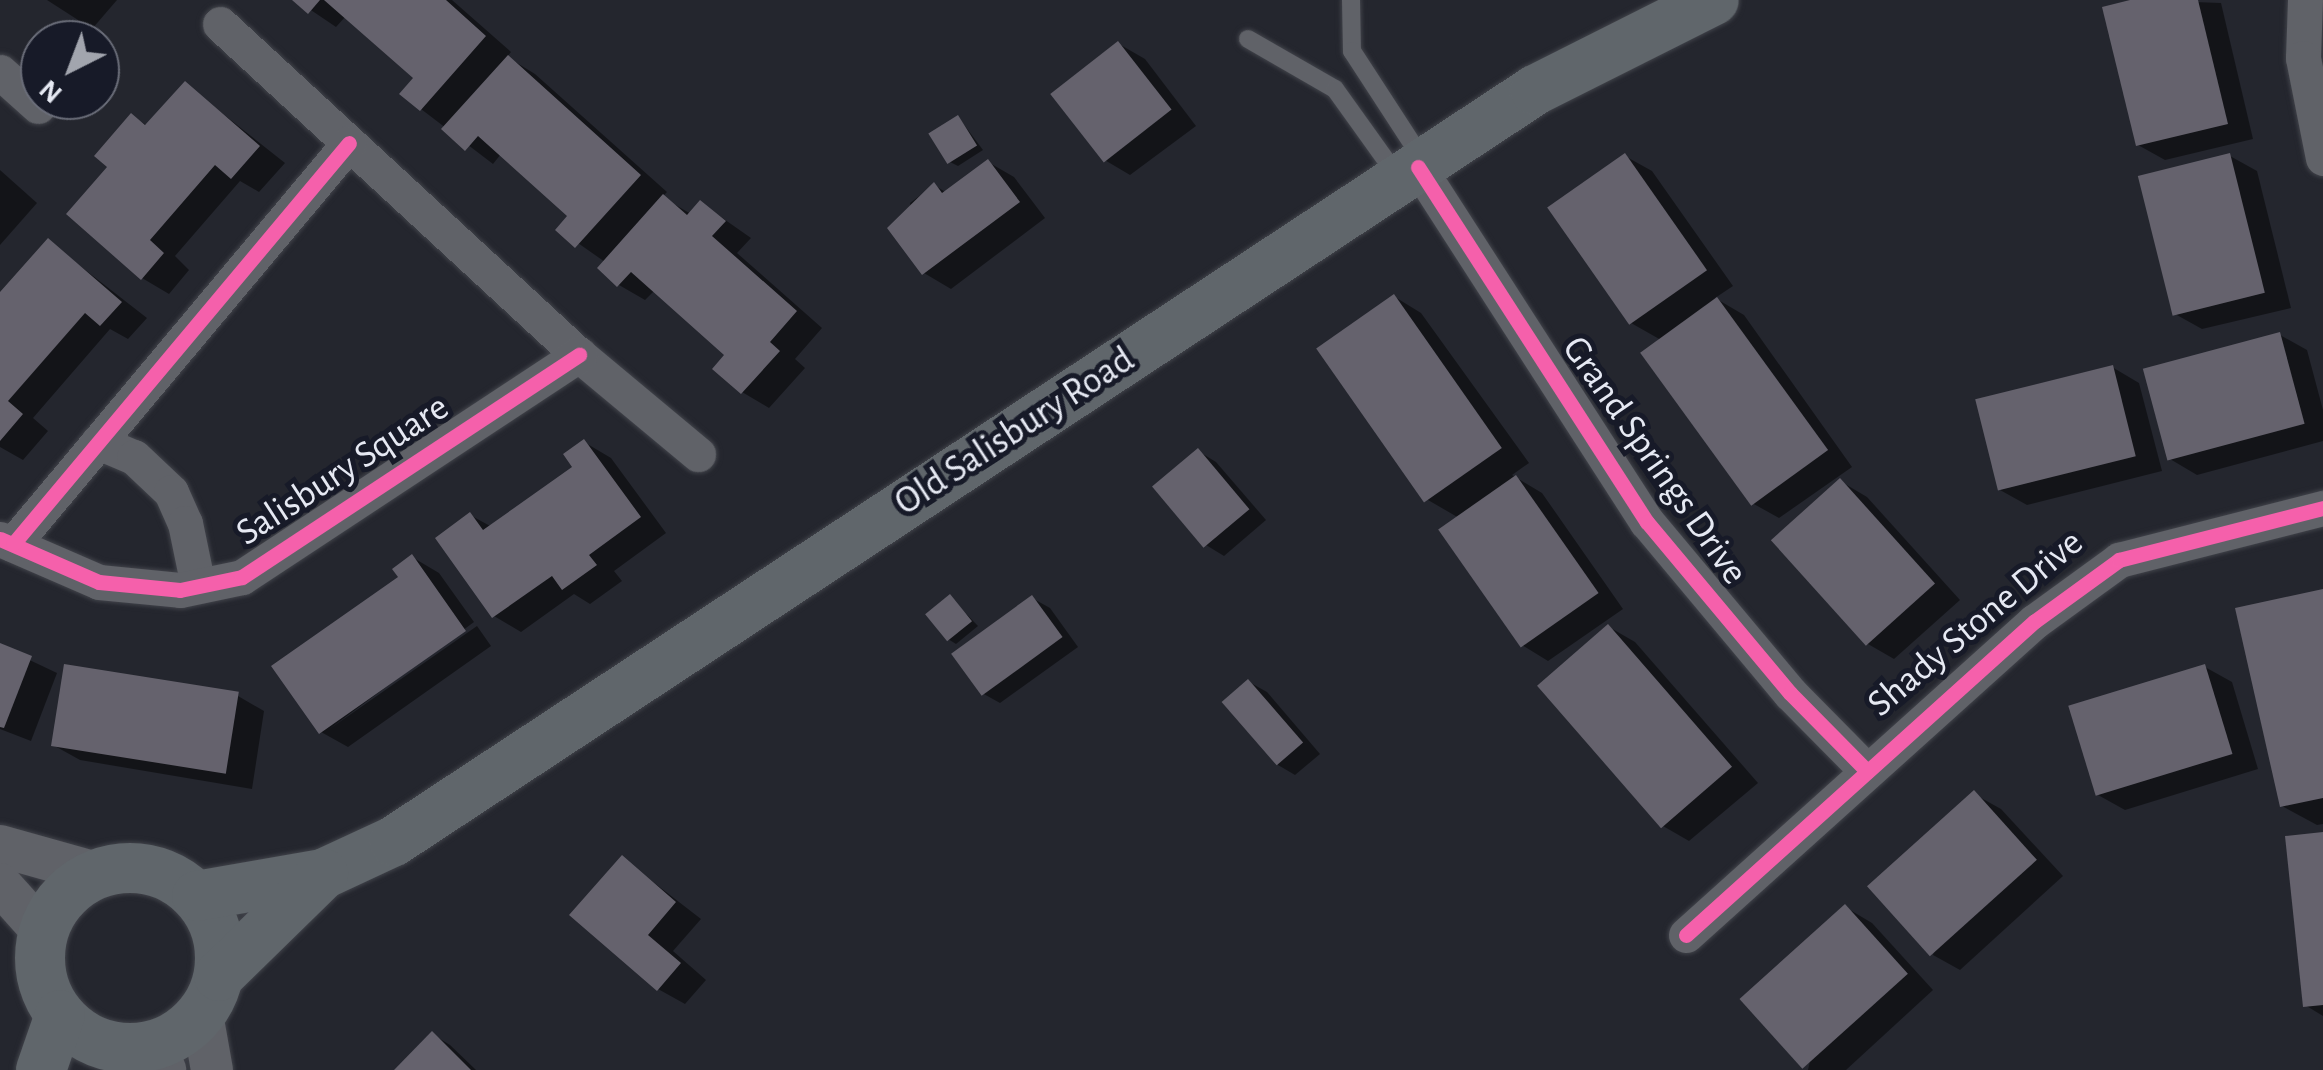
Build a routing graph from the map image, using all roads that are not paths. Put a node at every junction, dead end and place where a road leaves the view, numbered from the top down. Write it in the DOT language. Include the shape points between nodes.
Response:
graph roads {
  1 [pos="1351,0"];
  2 [pos="1714,0"];
  3 [pos="2305,0"];
  4 [pos="220,24"];
  5 [pos="1248,39"];
  6 [pos="0,72"];
  7 [pos="20,90"];
  8 [pos="349,143"];
  9 [pos="2323,158"];
  10 [pos="1414,169"];
  11 [pos="579,355"];
  12 [pos="98,442"];
  13 [pos="698,454"];
  14 [pos="2323,508"];
  15 [pos="6,542"];
  16 [pos="198,586"];
  17 [pos="1866,771"];
  18 [pos="0,846"];
  19 [pos="97,873"];
  20 [pos="323,874"];
  21 [pos="0,884"];
  22 [pos="197,896"];
  23 [pos="43,932"];
  24 [pos="1686,935"];
  25 [pos="211,995"];
  26 [pos="60,1015"];
  27 [pos="128,1058"];
  28 [pos="41,1070"];
  29 [pos="212,1070"];
  1 -- 10 [label="lane" via="1352,51"];
  2 -- 10 [label="main road, Old Salisbury Road" via="1552,80"];
  3 -- 9 [label="street" via="2303,58"];
  4 -- 8 [label="street"];
  5 -- 10 [label="lane" via="1335,90"];
  6 -- 7 [label="street"];
  8 -- 11 [label="street"];
  8 -- 12 [label="street, Salisbury Square"];
  10 -- 17 [label="street, Grand Springs Drive" via="1648,522 1779,680"];
  10 -- 20 [label="main road, Old Salisbury Road" via="394,841"];
  11 -- 13 [label="street"];
  11 -- 16 [label="street, Salisbury Square" via="242,576"];
  12 -- 15 [label="street, Salisbury Square"];
  12 -- 16 [label="street, Salisbury Square" via="134,457 170,492 185,523"];
  14 -- 17 [label="street, Shady Stone Drive" via="2120,560 2035,621"];
  15 -- 16 [label="street, Salisbury Square" via="99,582"];
  17 -- 24 [label="street, Shady Stone Drive"];
  18 -- 19 [label="street"];
  19 -- 22 [label="main road" via="150,870"];
  19 -- 23 [label="main road" via="54,907"];
  20 -- 22 [label="main road, Old Salisbury Road"];
  20 -- 25 [label="main road, Old Salisbury Road"];
  21 -- 23 [label="street"];
  22 -- 25 [label="main road" via="220,947"];
  23 -- 26 [label="main road" via="40,962"];
  25 -- 27 [label="main road, Old Salisbury Road" via="186,1029"];
  25 -- 29 [label="street"];
  26 -- 27 [label="main road, Old Salisbury Road"];
  26 -- 28 [label="main road"];
}
